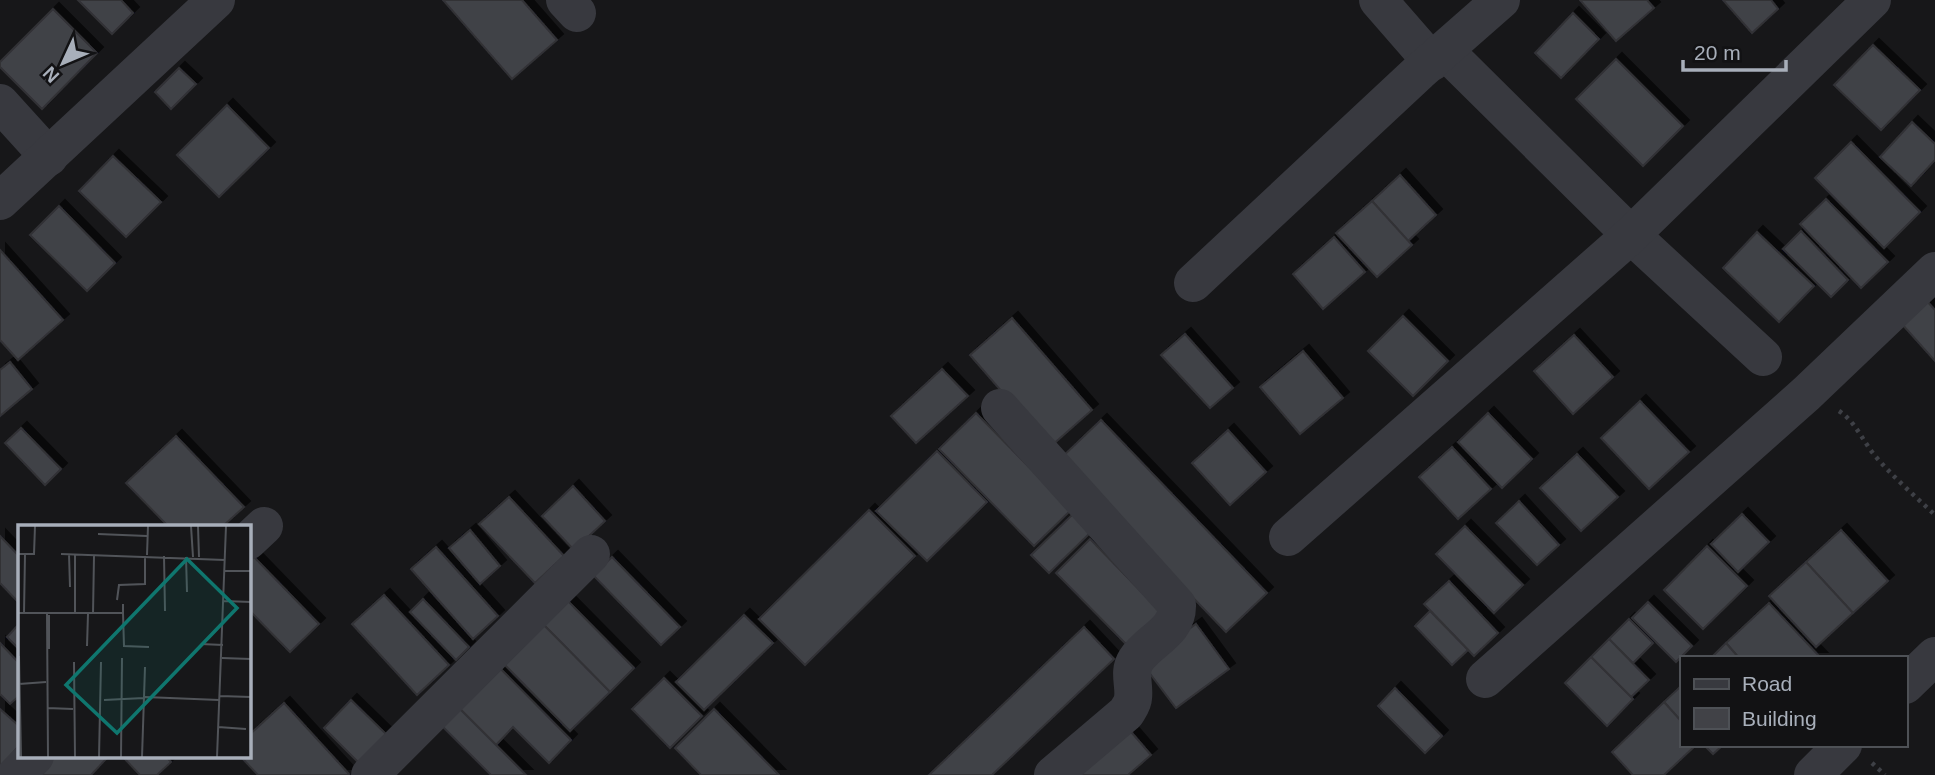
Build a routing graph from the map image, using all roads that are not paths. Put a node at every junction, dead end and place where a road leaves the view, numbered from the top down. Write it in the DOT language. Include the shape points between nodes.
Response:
graph roads {
  1 [pos="216,0"];
  2 [pos="1378,0"];
  3 [pos="1501,0"];
  4 [pos="1872,0"];
  5 [pos="1438,56"];
  6 [pos="0,103"];
  7 [pos="49,157"];
  8 [pos="0,201"];
  9 [pos="1631,235"];
  10 [pos="1935,271"];
  11 [pos="1193,283"];
  12 [pos="1763,357"];
  13 [pos="1000,408"];
  14 [pos="1288,537"];
  15 [pos="591,554"];
  16 [pos="1935,656"];
  17 [pos="1485,679"];
  18 [pos="1907,683"];
  19 [pos="1841,747"];
  20 [pos="33,758"];
  21 [pos="16,775"];
  22 [pos="370,775"];
  23 [pos="1053,775"];
  24 [pos="1813,775"];
  1 -- 7 [label="street"];
  2 -- 5 [label="street"];
  3 -- 5 [label="street"];
  4 -- 9 [label="street"];
  5 -- 9 [label="street"];
  5 -- 11 [label="street"];
  6 -- 7 [label="street"];
  7 -- 8 [label="street"];
  9 -- 12 [label="street"];
  9 -- 14 [label="street"];
  10 -- 17 [label="street" via="1806,394"];
  13 -- 23 [label="street" via="1177,605 1171,626 1135,660 1134,699 1126,713"];
  15 -- 22 [label="street"];
  16 -- 18 [label="street"];
  19 -- 24 [label="street"];
  20 -- 21 [label="street"];
}
